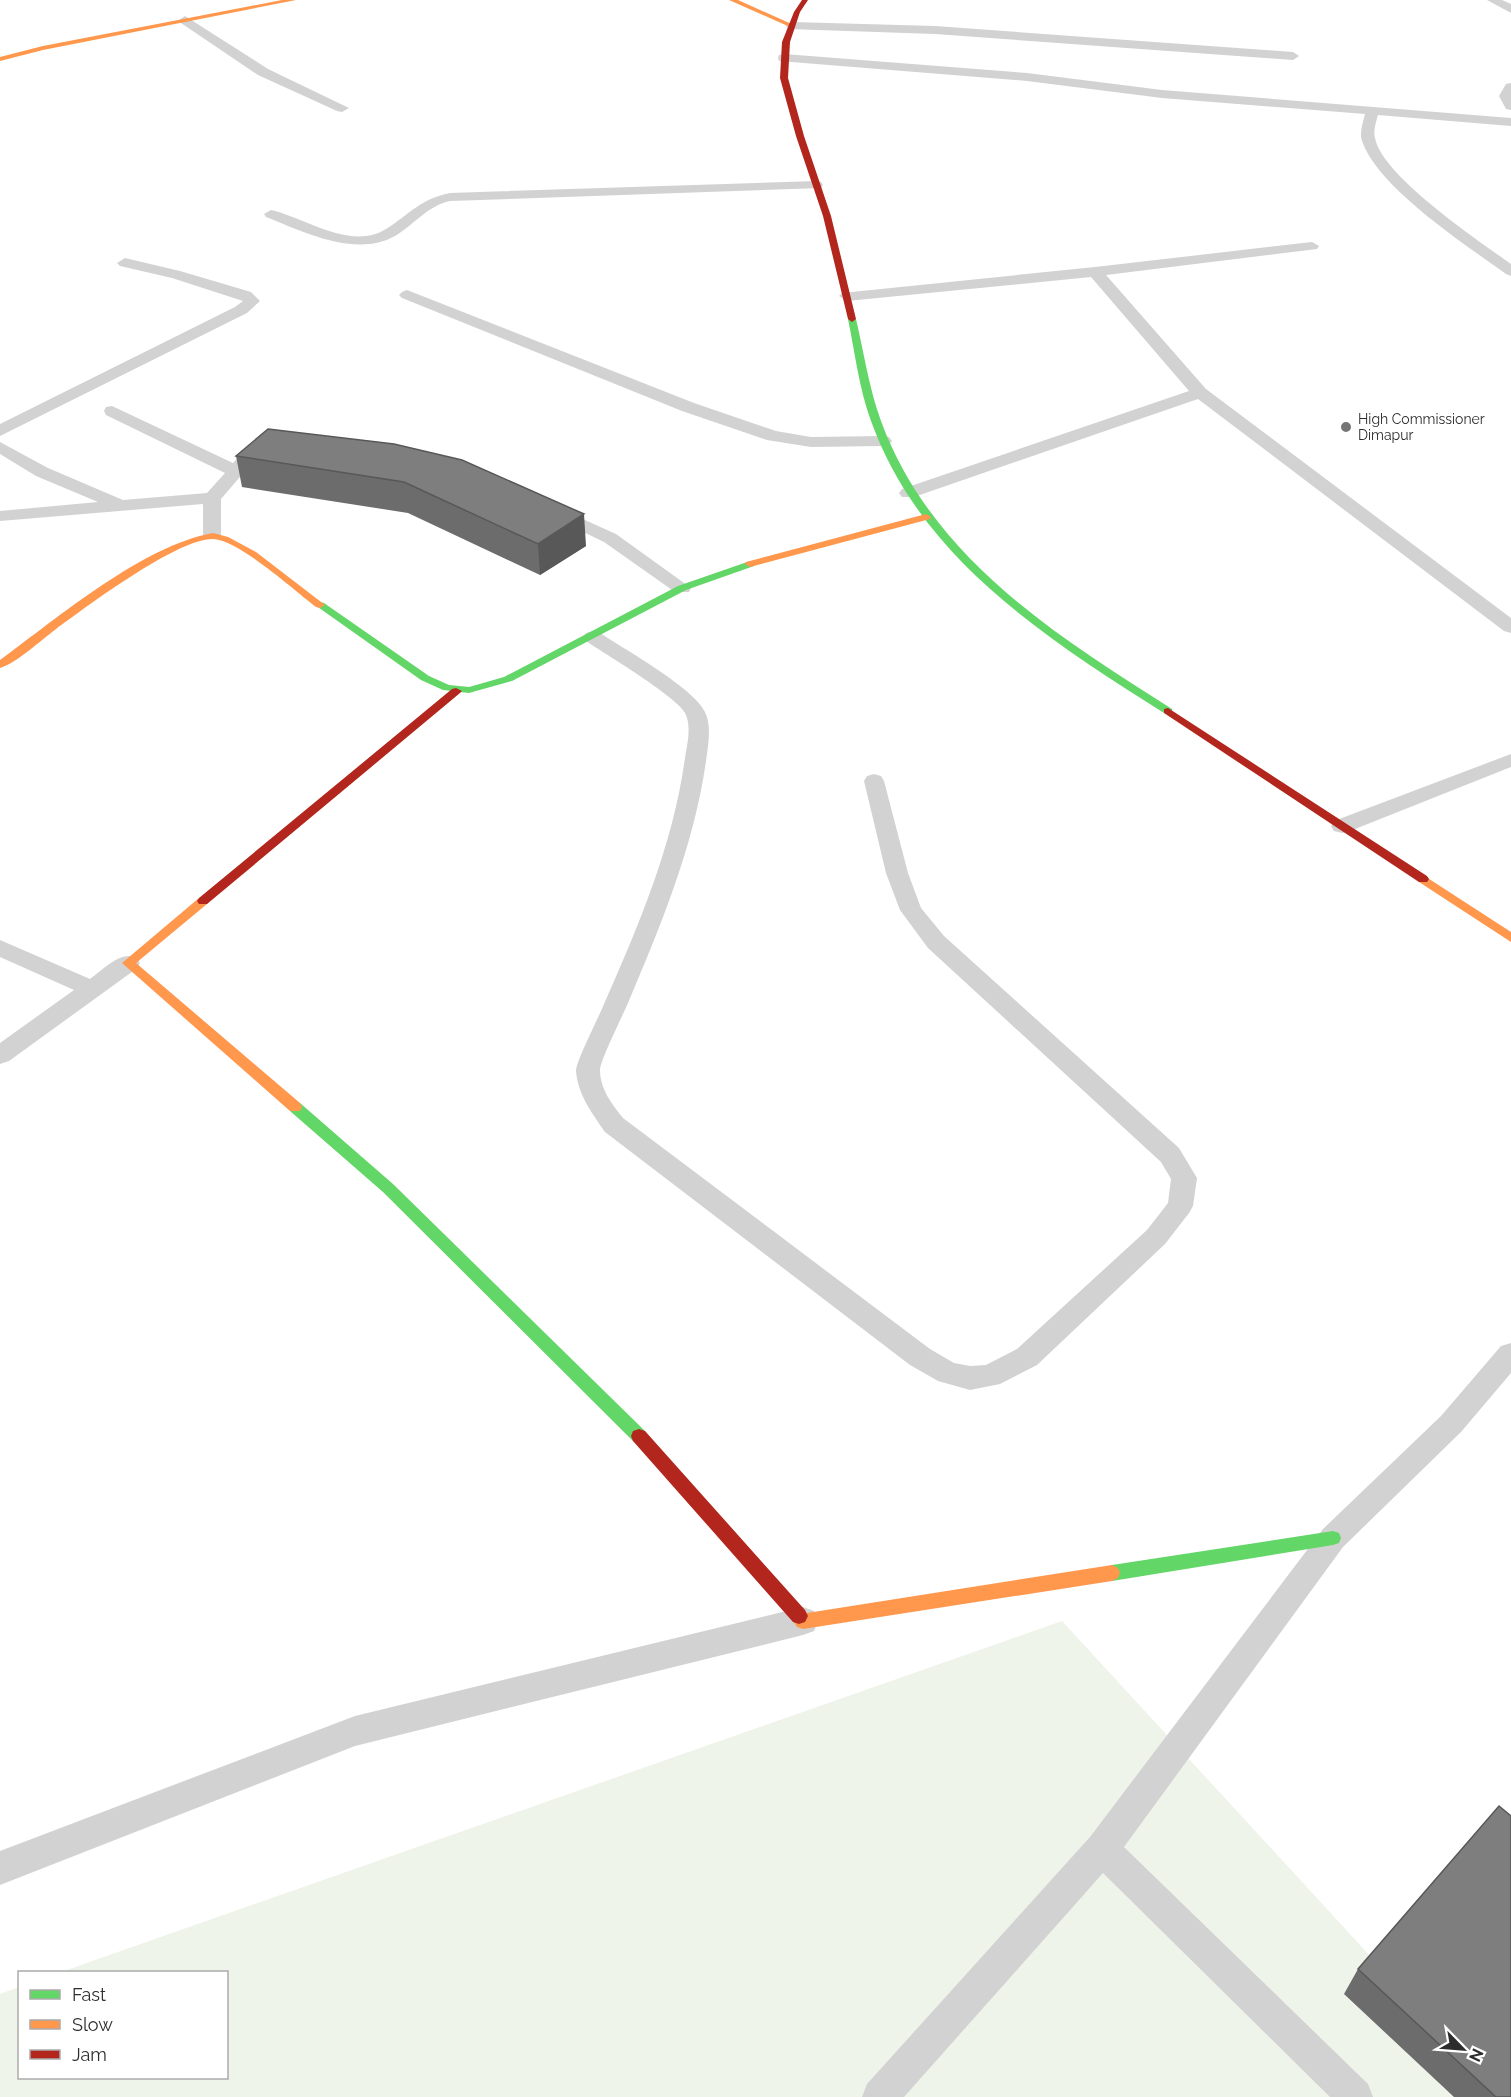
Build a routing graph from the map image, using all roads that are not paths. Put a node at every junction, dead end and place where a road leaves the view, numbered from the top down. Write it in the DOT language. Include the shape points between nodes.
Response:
graph roads {
  1 [pos="293,0"];
  2 [pos="732,0"];
  3 [pos="805,0"];
  4 [pos="1493,0"];
  5 [pos="1511,9"];
  6 [pos="185,20"];
  7 [pos="792,26"];
  8 [pos="1293,56"];
  9 [pos="784,58"];
  10 [pos="0,59"];
  11 [pos="1511,87"];
  12 [pos="1511,106"];
  13 [pos="342,108"];
  14 [pos="1372,111"];
  15 [pos="1511,122"];
  16 [pos="816,185"];
  17 [pos="271,214"];
  18 [pos="1312,246"];
  19 [pos="124,263"];
  20 [pos="1511,271"];
  21 [pos="1095,272"];
  22 [pos="407,295"];
  23 [pos="847,296"];
  24 [pos="1200,393"];
  25 [pos="112,411"];
  26 [pos="0,431"];
  27 [pos="883,441"];
  28 [pos="0,447"];
  29 [pos="278,451"];
  30 [pos="235,471"];
  31 [pos="908,493"];
  32 [pos="212,498"];
  33 [pos="123,507"];
  34 [pos="544,508"];
  35 [pos="0,516"];
  36 [pos="926,517"];
  37 [pos="212,536"];
  38 [pos="682,588"];
  39 [pos="1511,627"];
  40 [pos="592,637"];
  41 [pos="0,665"];
  42 [pos="456,691"];
  43 [pos="1511,760"];
  44 [pos="874,781"];
  45 [pos="1342,826"];
  46 [pos="1511,938"];
  47 [pos="0,948"];
  48 [pos="128,963"];
  49 [pos="90,988"];
  50 [pos="0,1054"];
  51 [pos="1511,1354"];
  52 [pos="1334,1538"];
  53 [pos="803,1621"];
  54 [pos="1102,1849"];
  55 [pos="0,1868"];
  56 [pos="880,2097"];
  57 [pos="1355,2097"];
  1 -- 6 [label="street"];
  2 -- 7 [label="street"];
  3 -- 7 [label="street"];
  4 -- 5 [label="street"];
  6 -- 10 [label="street"];
  6 -- 13 [label="street" via="263,72"];
  7 -- 8 [label="street" via="935,30"];
  7 -- 9 [label="street"];
  9 -- 14 [label="street"];
  9 -- 16 [label="street" via="784,78"];
  11 -- 12 [label="street" via="1506,96"];
  14 -- 15 [label="street"];
  14 -- 20 [label="street" via="1368,138 1379,161 1432,213"];
  16 -- 17 [label="street" via="450,197 427,203 385,236 361,239 337,237"];
  16 -- 23 [label="street"];
  18 -- 21 [label="street"];
  19 -- 26 [label="street" via="246,295 252,301 242,310"];
  21 -- 23 [label="street"];
  21 -- 24 [label="street"];
  22 -- 27 [label="street" via="688,407 773,436 811,442"];
  23 -- 27 [label="street"];
  24 -- 31 [label="street"];
  24 -- 39 [label="street"];
  25 -- 30 [label="street"];
  27 -- 31 [label="street"];
  28 -- 33 [label="street" via="42,471"];
  29 -- 30 [label="street" via="245,460"];
  30 -- 32 [label="street"];
  31 -- 36 [label="street"];
  32 -- 33 [label="street"];
  32 -- 37 [label="street"];
  33 -- 35 [label="street"];
  34 -- 38 [label="street" via="610,538"];
  36 -- 38 [label="street" via="754,562"];
  36 -- 45 [label="street" via="980,578 1034,622"];
  37 -- 41 [label="street" via="177,546 157,558"];
  37 -- 42 [label="street" via="237,544 411,670"];
  38 -- 40 [label="street"];
  40 -- 42 [label="street" via="508,679 482,689"];
  40 -- 44 [label="street" via="676,695 695,713 700,737 695,773 664,886 588,1069 595,1099 614,1125 920,1357 948,1373 990,1376 1027,1357 1156,1237 1179,1206 1184,1178 1170,1155 936,942 911,910 897,873"];
  42 -- 48 [label="street"];
  43 -- 45 [label="street"];
  45 -- 46 [label="street"];
  47 -- 49 [label="street"];
  48 -- 49 [label="street"];
  48 -- 53 [label="street" via="388,1188 639,1437"];
  49 -- 50 [label="street"];
  51 -- 52 [label="street" via="1451,1424"];
  52 -- 53 [label="street"];
  52 -- 54 [label="street"];
  53 -- 55 [label="street" via="355,1731"];
  54 -- 56 [label="street"];
  54 -- 57 [label="street"];
}
